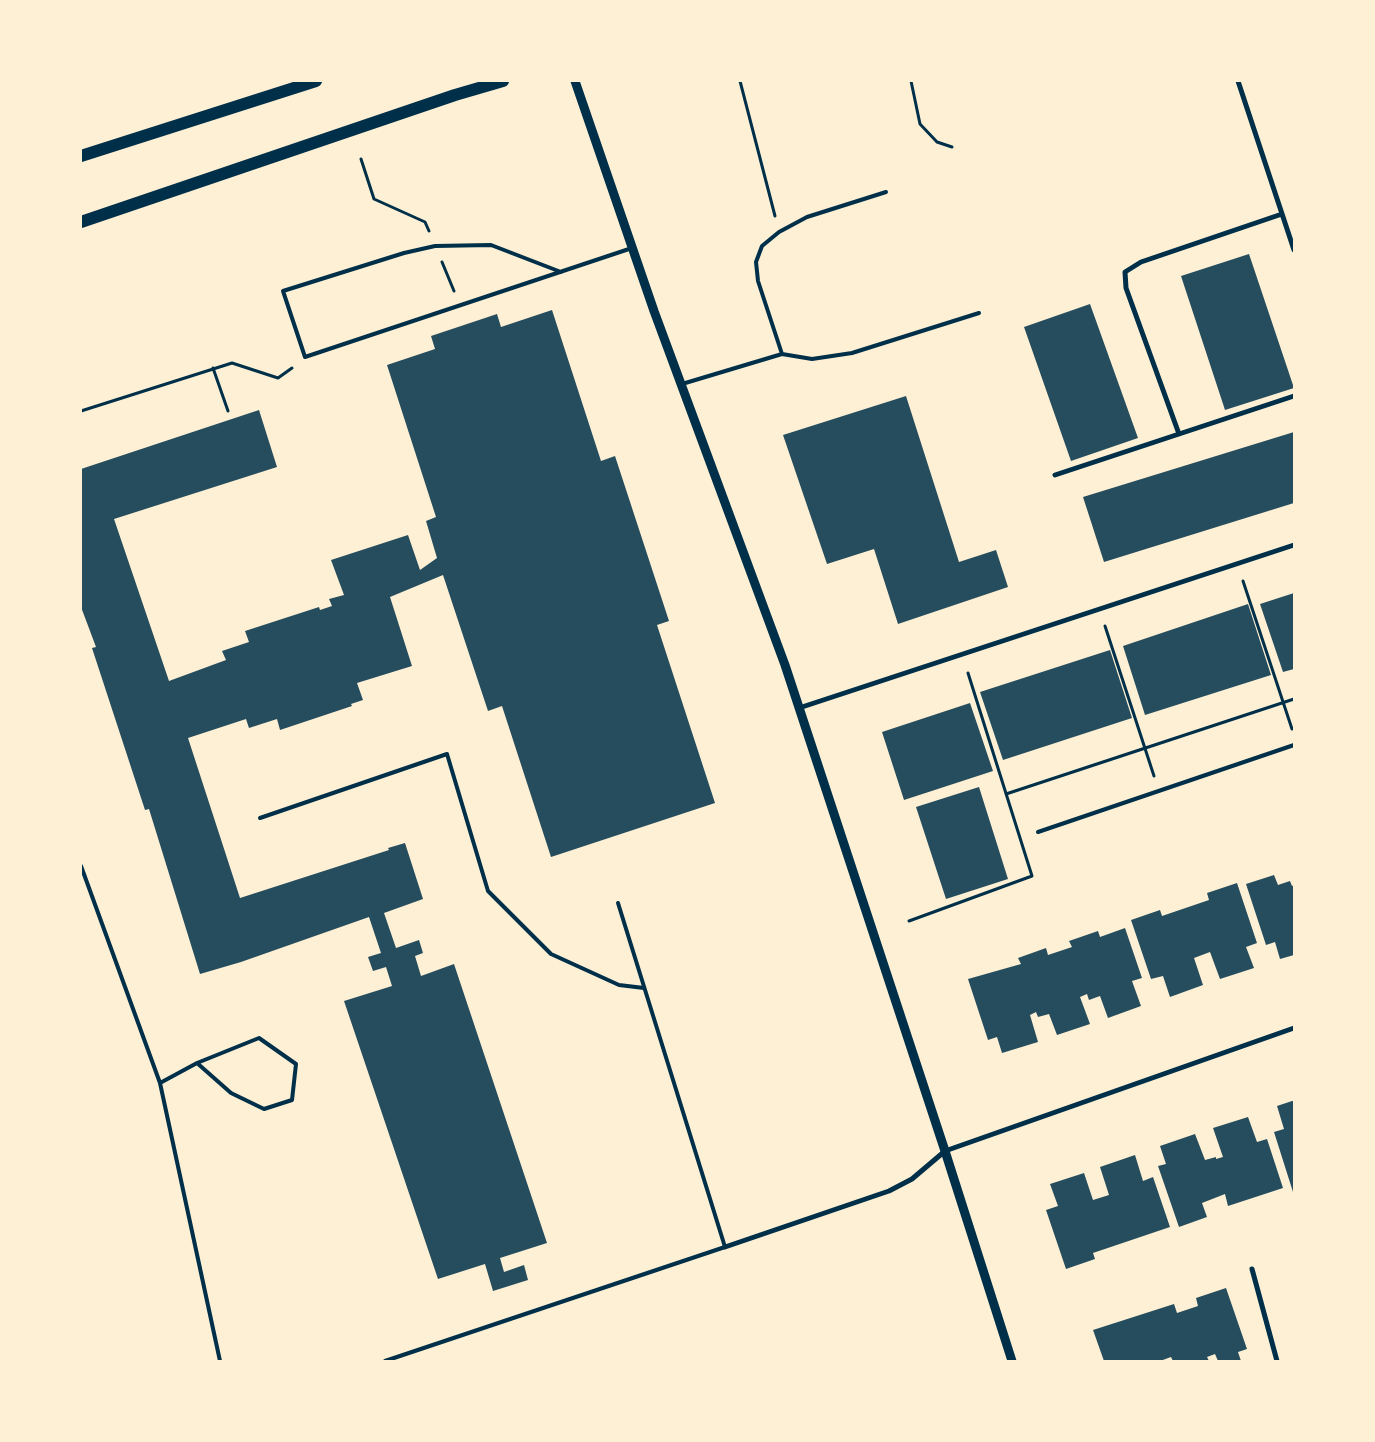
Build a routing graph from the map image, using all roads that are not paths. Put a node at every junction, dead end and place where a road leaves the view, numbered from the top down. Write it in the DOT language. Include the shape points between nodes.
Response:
graph roads {
  1 [pos="316,81"];
  2 [pos="502,81"];
  3 [pos="575,81"];
  4 [pos="1238,81"];
  5 [pos="81,156"];
  6 [pos="886,192"];
  7 [pos="1282,214"];
  8 [pos="81,222"];
  9 [pos="632,248"];
  10 [pos="1294,250"];
  11 [pos="561,272"];
  12 [pos="979,313"];
  13 [pos="782,354"];
  14 [pos="682,384"];
  15 [pos="1294,396"];
  16 [pos="1179,434"];
  17 [pos="1055,475"];
  18 [pos="1294,545"];
  19 [pos="799,708"];
  20 [pos="1294,745"];
  21 [pos="260,818"];
  22 [pos="1038,832"];
  23 [pos="81,866"];
  24 [pos="618,903"];
  25 [pos="644,988"];
  26 [pos="1294,1028"];
  27 [pos="197,1063"];
  28 [pos="160,1082"];
  29 [pos="946,1151"];
  30 [pos="725,1247"];
  31 [pos="1252,1269"];
  32 [pos="220,1361"];
  33 [pos="385,1361"];
  34 [pos="1012,1361"];
  35 [pos="1277,1361"];
  1 -- 5 [label="main road"];
  2 -- 8 [label="main road"];
  3 -- 9 [label="street"];
  4 -- 7 [label="street"];
  6 -- 13 [label="lane" via="806,217 762,246 756,262 758,281"];
  7 -- 10 [label="street"];
  7 -- 16 [label="street" via="1141,262 1125,272 1126,288"];
  9 -- 11 [label="lane"];
  9 -- 14 [label="street"];
  11 -- 11 [label="lane" via="305,357 283,291 435,246 491,245"];
  12 -- 13 [label="lane" via="852,353 812,359"];
  13 -- 14 [label="lane"];
  14 -- 19 [label="street"];
  15 -- 16 [label="street"];
  16 -- 17 [label="street"];
  18 -- 19 [label="street"];
  19 -- 29 [label="street"];
  20 -- 22 [label="lane"];
  21 -- 25 [label="lane" via="446,754 488,891 550,954 619,985"];
  23 -- 28 [label="lane"];
  24 -- 25 [label="lane"];
  25 -- 30 [label="lane"];
  26 -- 29 [label="street"];
  27 -- 27 [label="lane" via="259,1038 296,1064 292,1100 264,1109 231,1093"];
  27 -- 28 [label="lane"];
  28 -- 32 [label="lane"];
  29 -- 30 [label="street" via="912,1179 889,1191"];
  29 -- 34 [label="street"];
  30 -- 33 [label="lane"];
  31 -- 35 [label="street"];
}
